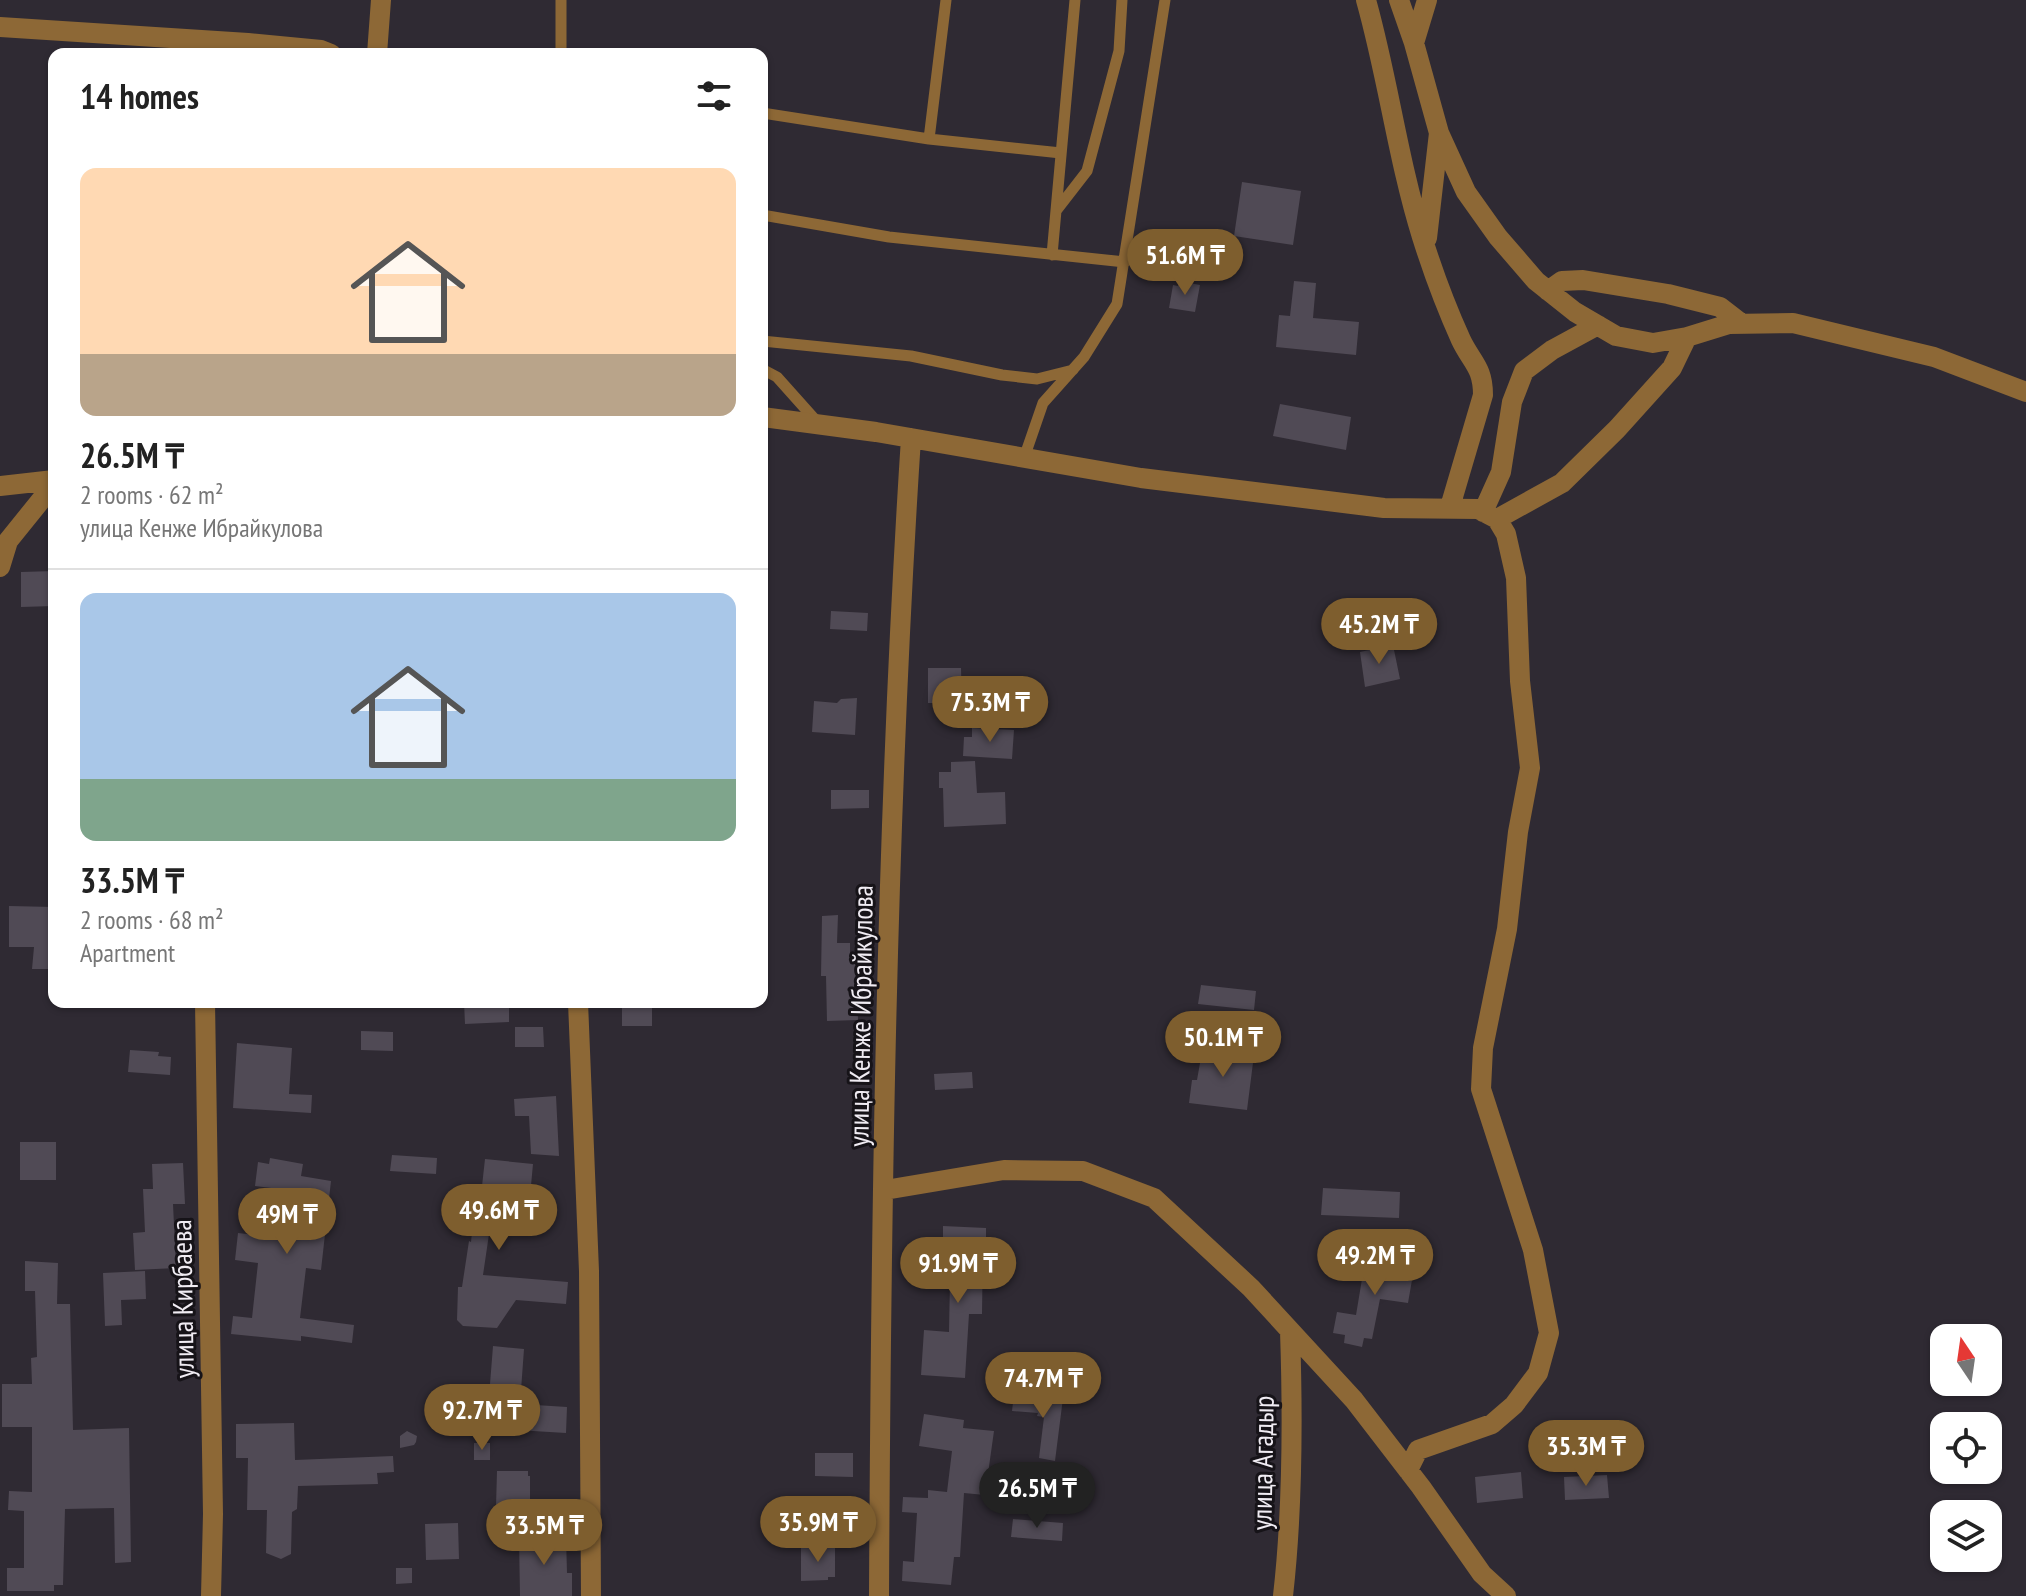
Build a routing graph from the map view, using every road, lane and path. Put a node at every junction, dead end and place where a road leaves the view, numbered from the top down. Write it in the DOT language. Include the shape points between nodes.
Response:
graph roads {
  1 [pos="381,0"];
  2 [pos="561,0"];
  3 [pos="946,0"];
  4 [pos="1075,0"];
  5 [pos="1122,0"];
  6 [pos="1165,0"];
  7 [pos="1366,0"];
  8 [pos="1399,0"];
  9 [pos="1427,0"];
  10 [pos="0,27"];
  11 [pos="1414,43"];
  12 [pos="291,48"];
  13 [pos="377,48"];
  14 [pos="561,48"];
  15 [pos="768,114"];
  16 [pos="1439,133"];
  17 [pos="929,139"];
  18 [pos="1061,153"];
  19 [pos="1056,212"];
  20 [pos="768,216"];
  21 [pos="1426,250"];
  22 [pos="1052,255"];
  23 [pos="1125,262"];
  24 [pos="1548,291"];
  25 [pos="1742,324"];
  26 [pos="1598,325"];
  27 [pos="1687,337"];
  28 [pos="768,342"];
  29 [pos="1073,370"];
  30 [pos="1524,371"];
  31 [pos="768,372"];
  32 [pos="1483,377"];
  33 [pos="2026,392"];
  34 [pos="768,418"];
  35 [pos="819,425"];
  36 [pos="911,438"];
  37 [pos="1024,458"];
  38 [pos="48,482"];
  39 [pos="0,486"];
  40 [pos="48,490"];
  41 [pos="1450,507"];
  42 [pos="1490,515"];
  43 [pos="0,567"];
  44 [pos="205,1008"];
  45 [pos="578,1008"];
  46 [pos="885,1190"];
  47 [pos="1290,1331"];
  48 [pos="1408,1470"];
  49 [pos="211,1596"];
  50 [pos="591,1596"];
  51 [pos="879,1596"];
  52 [pos="1283,1596"];
  53 [pos="1506,1596"];
  1 -- 13 [label="street"];
  2 -- 14 [label="lane"];
  3 -- 17 [label="lane"];
  4 -- 18 [label="lane"];
  5 -- 19 [label="lane" via="1119,51 1087,171"];
  6 -- 23 [label="lane"];
  7 -- 21 [label="street"];
  8 -- 11 [label="street"];
  9 -- 11 [label="street"];
  10 -- 12 [label="street"];
  11 -- 16 [label="street"];
  15 -- 17 [label="lane"];
  16 -- 21 [label="street"];
  16 -- 24 [label="street" via="1466,192 1498,237"];
  17 -- 18 [label="lane"];
  18 -- 19 [label="lane"];
  19 -- 22 [label="lane"];
  20 -- 22 [label="lane" via="889,237"];
  21 -- 32 [label="street" via="1462,343"];
  22 -- 23 [label="lane"];
  23 -- 29 [label="lane" via="1117,304"];
  24 -- 25 [label="street" via="1562,281 1583,280 1668,294 1720,307"];
  24 -- 26 [label="street"];
  25 -- 27 [label="street"];
  25 -- 33 [label="street" via="1793,323 1835,333 1934,357"];
  26 -- 27 [label="street" via="1616,336 1653,343"];
  26 -- 30 [label="street"];
  27 -- 42 [label="street" via="1672,368 1562,483"];
  28 -- 29 [label="lane" via="911,356 1037,379"];
  29 -- 37 [label="lane" via="1043,403"];
  30 -- 32 [label="street" via="1500,379"];
  30 -- 42 [label="street" via="1512,402"];
  31 -- 35 [label="lane"];
  32 -- 41 [label="street" via="1483,395"];
  34 -- 35 [label="street"];
  35 -- 36 [label="street"];
  36 -- 37 [label="street"];
  36 -- 46 [label="street, улица Кенже Ибрайкулова" via="895,727"];
  37 -- 41 [label="street" via="1384,508"];
  38 -- 39 [label="street"];
  40 -- 43 [label="street" via="8,541"];
  41 -- 42 [label="street"];
  42 -- 48 [label="street" via="1506,534 1516,578 1530,768 1483,1048 1481,1089 1533,1250 1549,1333 1538,1373 1514,1405 1492,1424 1418,1450"];
  44 -- 49 [label="street, улица Кирбаева"];
  45 -- 50 [label="street" via="589,1271"];
  46 -- 47 [label="street" via="1004,1170 1083,1171 1154,1198"];
  46 -- 51 [label="street, улица Кенже Ибрайкулова"];
  47 -- 48 [label="street" via="1354,1400"];
  47 -- 52 [label="street, улица Агадыр" via="1292,1411"];
  48 -- 53 [label="street" via="1482,1574"];
}
